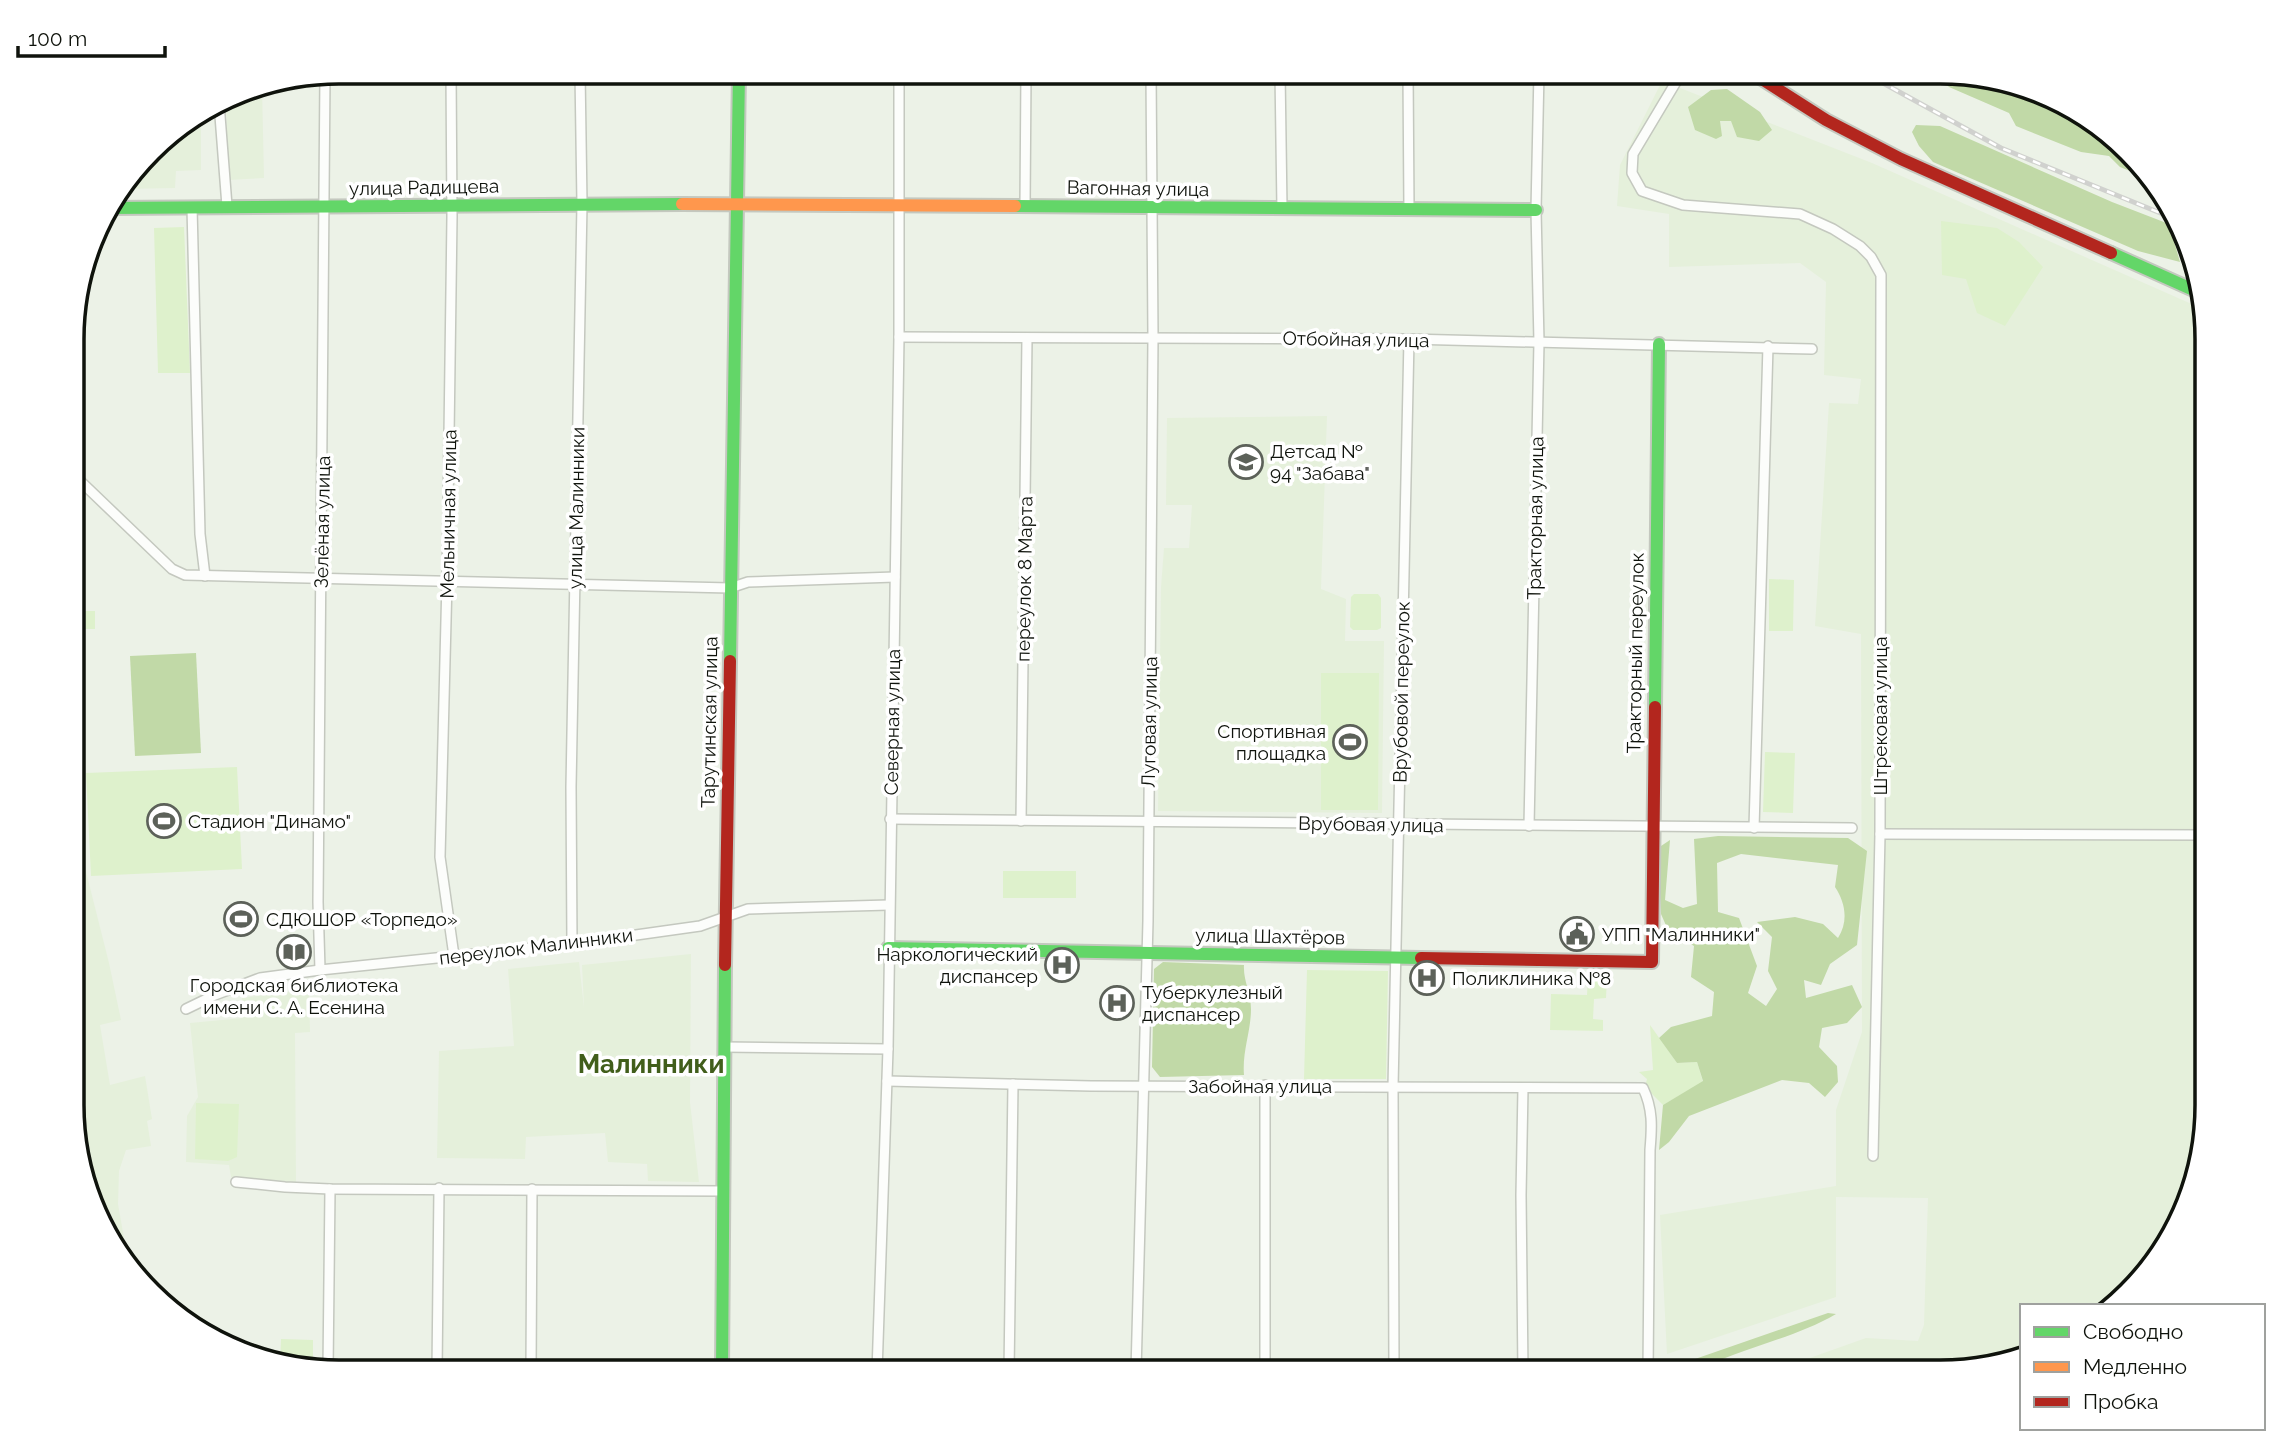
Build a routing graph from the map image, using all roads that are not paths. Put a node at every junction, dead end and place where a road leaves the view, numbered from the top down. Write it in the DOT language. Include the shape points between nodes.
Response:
graph roads {
  1 [pos="451,84"];
  2 [pos="580,84"];
  3 [pos="739,84"];
  4 [pos="899,84"];
  5 [pos="1026,84"];
  6 [pos="1151,84"];
  7 [pos="1280,84"];
  8 [pos="1408,84"];
  9 [pos="1539,84"];
  10 [pos="1675,84"];
  11 [pos="1770,84"];
  12 [pos="325,85"];
  13 [pos="220,114"];
  14 [pos="582,204"];
  15 [pos="738,204"];
  16 [pos="452,205"];
  17 [pos="227,206"];
  18 [pos="898,206"];
  19 [pos="1025,206"];
  20 [pos="192,207"];
  21 [pos="326,207"];
  22 [pos="1152,207"];
  23 [pos="120,208"];
  24 [pos="1282,209"];
  25 [pos="1536,209"];
  26 [pos="1409,210"];
  27 [pos="2190,288"];
  28 [pos="900,337"];
  29 [pos="1153,337"];
  30 [pos="1027,338"];
  31 [pos="1409,339"];
  32 [pos="1539,342"];
  33 [pos="1659,344"];
  34 [pos="1768,346"];
  35 [pos="1812,349"];
  36 [pos="84,485"];
  37 [pos="205,576"];
  38 [pos="895,577"];
  39 [pos="322,579"];
  40 [pos="447,581"];
  41 [pos="574,583"];
  42 [pos="730,588"];
  43 [pos="890,819"];
  44 [pos="1021,821"];
  45 [pos="1148,823"];
  46 [pos="1398,825"];
  47 [pos="1529,826"];
  48 [pos="1652,826"];
  49 [pos="1754,828"];
  50 [pos="1852,828"];
  51 [pos="1880,834"];
  52 [pos="2195,835"];
  53 [pos="889,905"];
  54 [pos="726,918"];
  55 [pos="572,944"];
  56 [pos="888,948"];
  57 [pos="1147,953"];
  58 [pos="454,956"];
  59 [pos="1395,958"];
  60 [pos="1651,962"];
  61 [pos="320,970"];
  62 [pos="186,1009"];
  63 [pos="724,1047"];
  64 [pos="888,1049"];
  65 [pos="887,1081"];
  66 [pos="1013,1083"];
  67 [pos="1142,1085"];
  68 [pos="1265,1085"];
  69 [pos="1393,1087"];
  70 [pos="1523,1088"];
  71 [pos="1873,1156"];
  72 [pos="236,1182"];
  73 [pos="439,1188"];
  74 [pos="330,1189"];
  75 [pos="532,1189"];
  76 [pos="723,1191"];
  77 [pos="328,1359"];
  78 [pos="437,1360"];
  79 [pos="531,1360"];
  80 [pos="722,1360"];
  81 [pos="877,1360"];
  82 [pos="1009,1360"];
  83 [pos="1136,1360"];
  84 [pos="1265,1360"];
  85 [pos="1394,1360"];
  86 [pos="1523,1360"];
  87 [pos="1648,1360"];
  1 -- 16 [label="street, Мельничная улица"];
  2 -- 14 [label="street, улица Малинники"];
  3 -- 15 [label="street, Тарутинская улица"];
  4 -- 18 [label="street, Северная улица"];
  5 -- 19 [label="street"];
  6 -- 22 [label="street, Луговая улица"];
  7 -- 24 [label="street"];
  8 -- 26 [label="street"];
  9 -- 25 [label="street, Тракторная улица"];
  10 -- 51 [label="street, Штрековая улица" via="1633,153 1632,173 1642,191 1684,205 1800,214 1860,246 1881,275"];
  11 -- 27 [label="street" via="1901,159"];
  12 -- 21 [label="street, Зелёная улица"];
  13 -- 17 [label="street"];
  14 -- 15 [label="street, улица Радищева"];
  14 -- 16 [label="street, улица Радищева"];
  14 -- 41 [label="street, улица Малинники"];
  15 -- 18 [label="street, Вагонная улица"];
  15 -- 42 [label="street, Тарутинская улица"];
  16 -- 21 [label="street, улица Радищева"];
  16 -- 40 [label="street, Мельничная улица"];
  17 -- 20 [label="street, улица Радищева"];
  17 -- 21 [label="street, улица Радищева"];
  18 -- 19 [label="street, Вагонная улица"];
  18 -- 28 [label="street, Северная улица"];
  19 -- 22 [label="street, Вагонная улица"];
  20 -- 23 [label="street, улица Радищева"];
  20 -- 37 [label="street" via="200,534"];
  21 -- 39 [label="street, Зелёная улица"];
  22 -- 24 [label="street, Вагонная улица"];
  22 -- 29 [label="street, Луговая улица"];
  24 -- 26 [label="street, Вагонная улица"];
  25 -- 26 [label="street, Вагонная улица"];
  25 -- 32 [label="street, Тракторная улица"];
  28 -- 30 [label="street, Отбойная улица"];
  28 -- 38 [label="street, Северная улица"];
  29 -- 30 [label="street, Отбойная улица"];
  29 -- 31 [label="street, Отбойная улица"];
  29 -- 45 [label="street, Луговая улица"];
  30 -- 44 [label="street, переулок 8 Марта"];
  31 -- 32 [label="street, Отбойная улица"];
  31 -- 46 [label="street, Врубовой переулок"];
  32 -- 33 [label="street, Отбойная улица"];
  32 -- 47 [label="street, Тракторная улица"];
  33 -- 34 [label="street, Отбойная улица"];
  33 -- 48 [label="street, Тракторный переулок"];
  34 -- 35 [label="street, Отбойная улица"];
  34 -- 49 [label="street"];
  36 -- 37 [label="street" via="172,569"];
  37 -- 39 [label="street"];
  38 -- 42 [label="street" via="748,582"];
  38 -- 43 [label="street, Северная улица"];
  39 -- 40 [label="street"];
  39 -- 61 [label="street, Зелёная улица"];
  40 -- 41 [label="street"];
  40 -- 58 [label="street, Мельничная улица" via="440,857"];
  41 -- 42 [label="street"];
  41 -- 55 [label="street, улица Малинники"];
  42 -- 54 [label="street, Тарутинская улица"];
  43 -- 44 [label="street, Врубовая улица"];
  43 -- 53 [label="street, Северная улица"];
  44 -- 45 [label="street, Врубовая улица"];
  45 -- 46 [label="street, Врубовая улица"];
  45 -- 57 [label="street, Луговая улица"];
  46 -- 47 [label="street, Врубовая улица"];
  46 -- 59 [label="street, Врубовой переулок"];
  47 -- 48 [label="street, Врубовая улица"];
  48 -- 49 [label="street, Врубовая улица"];
  48 -- 60 [label="street, Тракторный переулок"];
  49 -- 50 [label="street, Врубовая улица"];
  51 -- 52 [label="street"];
  51 -- 71 [label="street, Штрековая улица"];
  53 -- 54 [label="street, переулок Малинники" via="748,909"];
  53 -- 56 [label="street, Северная улица"];
  54 -- 55 [label="street, переулок Малинники" via="700,926"];
  54 -- 63 [label="street, Тарутинская улица"];
  55 -- 58 [label="street, переулок Малинники"];
  56 -- 57 [label="street, улица Шахтёров"];
  56 -- 64 [label="street, Северная улица"];
  57 -- 59 [label="street, улица Шахтёров"];
  57 -- 67 [label="street, Луговая улица"];
  58 -- 61 [label="street, переулок Малинники"];
  59 -- 60 [label="street, улица Шахтёров"];
  59 -- 69 [label="street, Врубовой переулок"];
  61 -- 62 [label="street, переулок Малинники" via="260,978"];
  63 -- 64 [label="street"];
  63 -- 76 [label="street, Тарутинская улица"];
  64 -- 65 [label="street, Северная улица"];
  65 -- 66 [label="street, Забойная улица"];
  65 -- 81 [label="street, Северная улица"];
  66 -- 67 [label="street, Забойная улица"];
  66 -- 82 [label="street"];
  67 -- 68 [label="street, Забойная улица"];
  67 -- 83 [label="street, Луговая улица"];
  68 -- 69 [label="street, Забойная улица"];
  68 -- 84 [label="street"];
  69 -- 70 [label="street, Забойная улица"];
  69 -- 85 [label="street, Врубовой переулок"];
  70 -- 86 [label="street"];
  70 -- 87 [label="street, Забойная улица" via="1633,1086 1643,1088 1649,1101 1653,1123"];
  72 -- 74 [label="street"];
  73 -- 74 [label="street"];
  73 -- 75 [label="street"];
  73 -- 78 [label="street"];
  74 -- 77 [label="street"];
  75 -- 76 [label="street"];
  75 -- 79 [label="street"];
  76 -- 80 [label="street, Тарутинская улица"];
}
